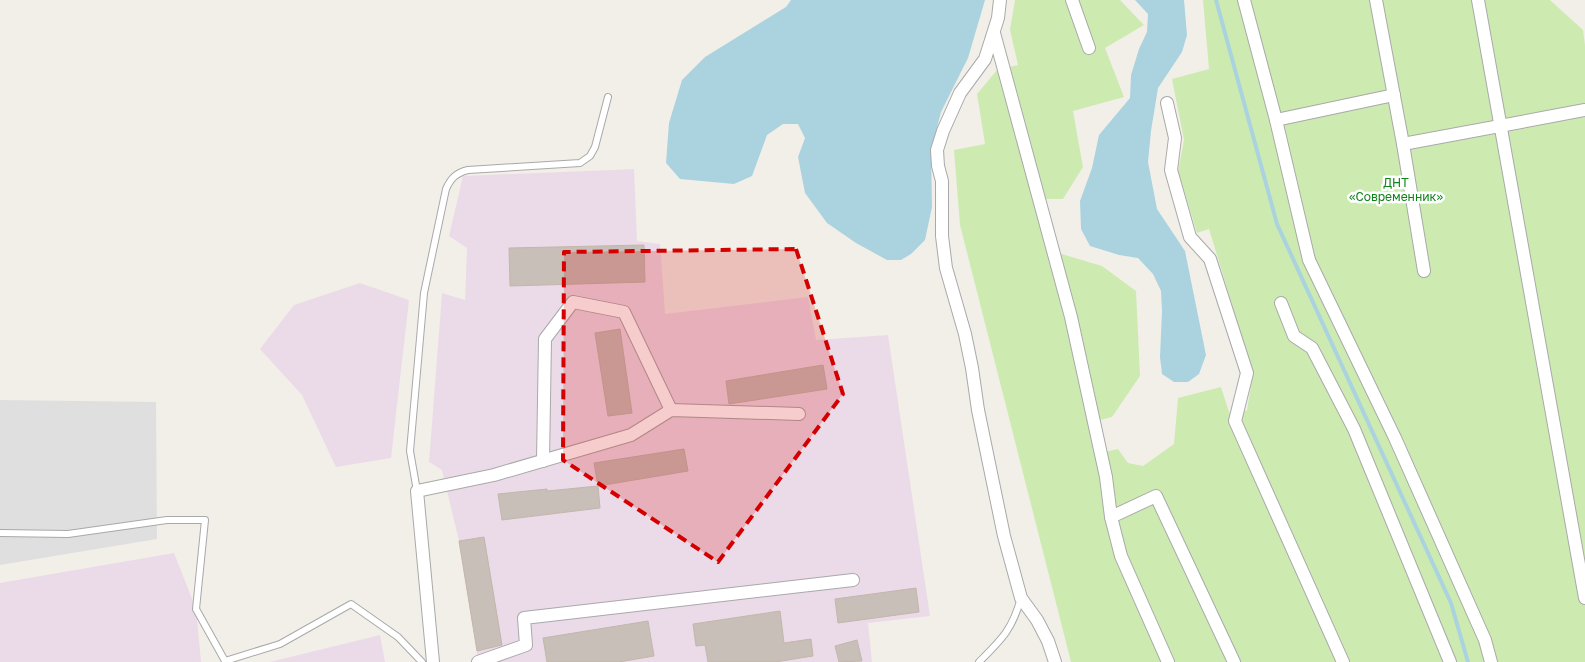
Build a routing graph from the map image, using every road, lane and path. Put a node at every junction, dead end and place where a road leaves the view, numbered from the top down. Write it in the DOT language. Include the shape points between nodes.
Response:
graph roads {
  1 [pos="1000,0"];
  2 [pos="1072,0"];
  3 [pos="1244,0"];
  4 [pos="1376,0"];
  5 [pos="1478,0"];
  6 [pos="994,33"];
  7 [pos="1088,48"];
  8 [pos="1394,95"];
  9 [pos="608,97"];
  10 [pos="1166,104"];
  11 [pos="1585,110"];
  12 [pos="1276,120"];
  13 [pos="1500,126"];
  14 [pos="1403,144"];
  15 [pos="1424,271"];
  16 [pos="1281,303"];
  17 [pos="671,410"];
  18 [pos="799,414"];
  19 [pos="543,462"];
  20 [pos="417,491"];
  21 [pos="1111,517"];
  22 [pos="0,533"];
  23 [pos="853,580"];
  24 [pos="1021,598"];
  25 [pos="1585,598"];
  26 [pos="422,662"];
  27 [pos="433,662"];
  28 [pos="478,662"];
  29 [pos="978,662"];
  30 [pos="1055,662"];
  31 [pos="1168,662"];
  32 [pos="1234,662"];
  33 [pos="1343,662"];
  34 [pos="1450,662"];
  35 [pos="1491,662"];
  1 -- 6 [label="street"];
  2 -- 7 [label="street"];
  3 -- 12 [label="street"];
  4 -- 8 [label="street"];
  5 -- 13 [label="street"];
  6 -- 21 [label="street" via="1071,317 1106,477"];
  6 -- 24 [label="street" via="986,59 960,93 937,150 942,181 942,236 946,268 965,334 997,506"];
  8 -- 12 [label="street"];
  8 -- 14 [label="street"];
  9 -- 20 [label="lane" via="595,148 580,164 468,170 452,178 446,189 424,293 410,451"];
  10 -- 33 [label="street" via="1176,138 1171,170 1190,237 1210,259 1247,373 1235,421"];
  11 -- 13 [label="street"];
  12 -- 35 [label="street" via="1309,260 1395,438 1485,640"];
  13 -- 14 [label="street"];
  13 -- 25 [label="street"];
  14 -- 15 [label="street"];
  16 -- 34 [label="street" via="1294,336 1312,348 1354,429"];
  17 -- 18 [label="street"];
  17 -- 19 [label="street" via="631,435"];
  17 -- 19 [label="street" via="624,312 572,302 545,339"];
  19 -- 20 [label="street"];
  20 -- 27 [label="street"];
  21 -- 31 [label="street" via="1121,556"];
  21 -- 32 [label="street" via="1156,496"];
  22 -- 26 [label="lane" via="68,534 167,520 205,520 196,609 225,661 280,644 351,604 398,637"];
  23 -- 28 [label="street" via="524,618 526,645"];
  24 -- 29 [label="lane" via="1015,618 1002,639"];
  24 -- 30 [label="street" via="1037,620"];
}
